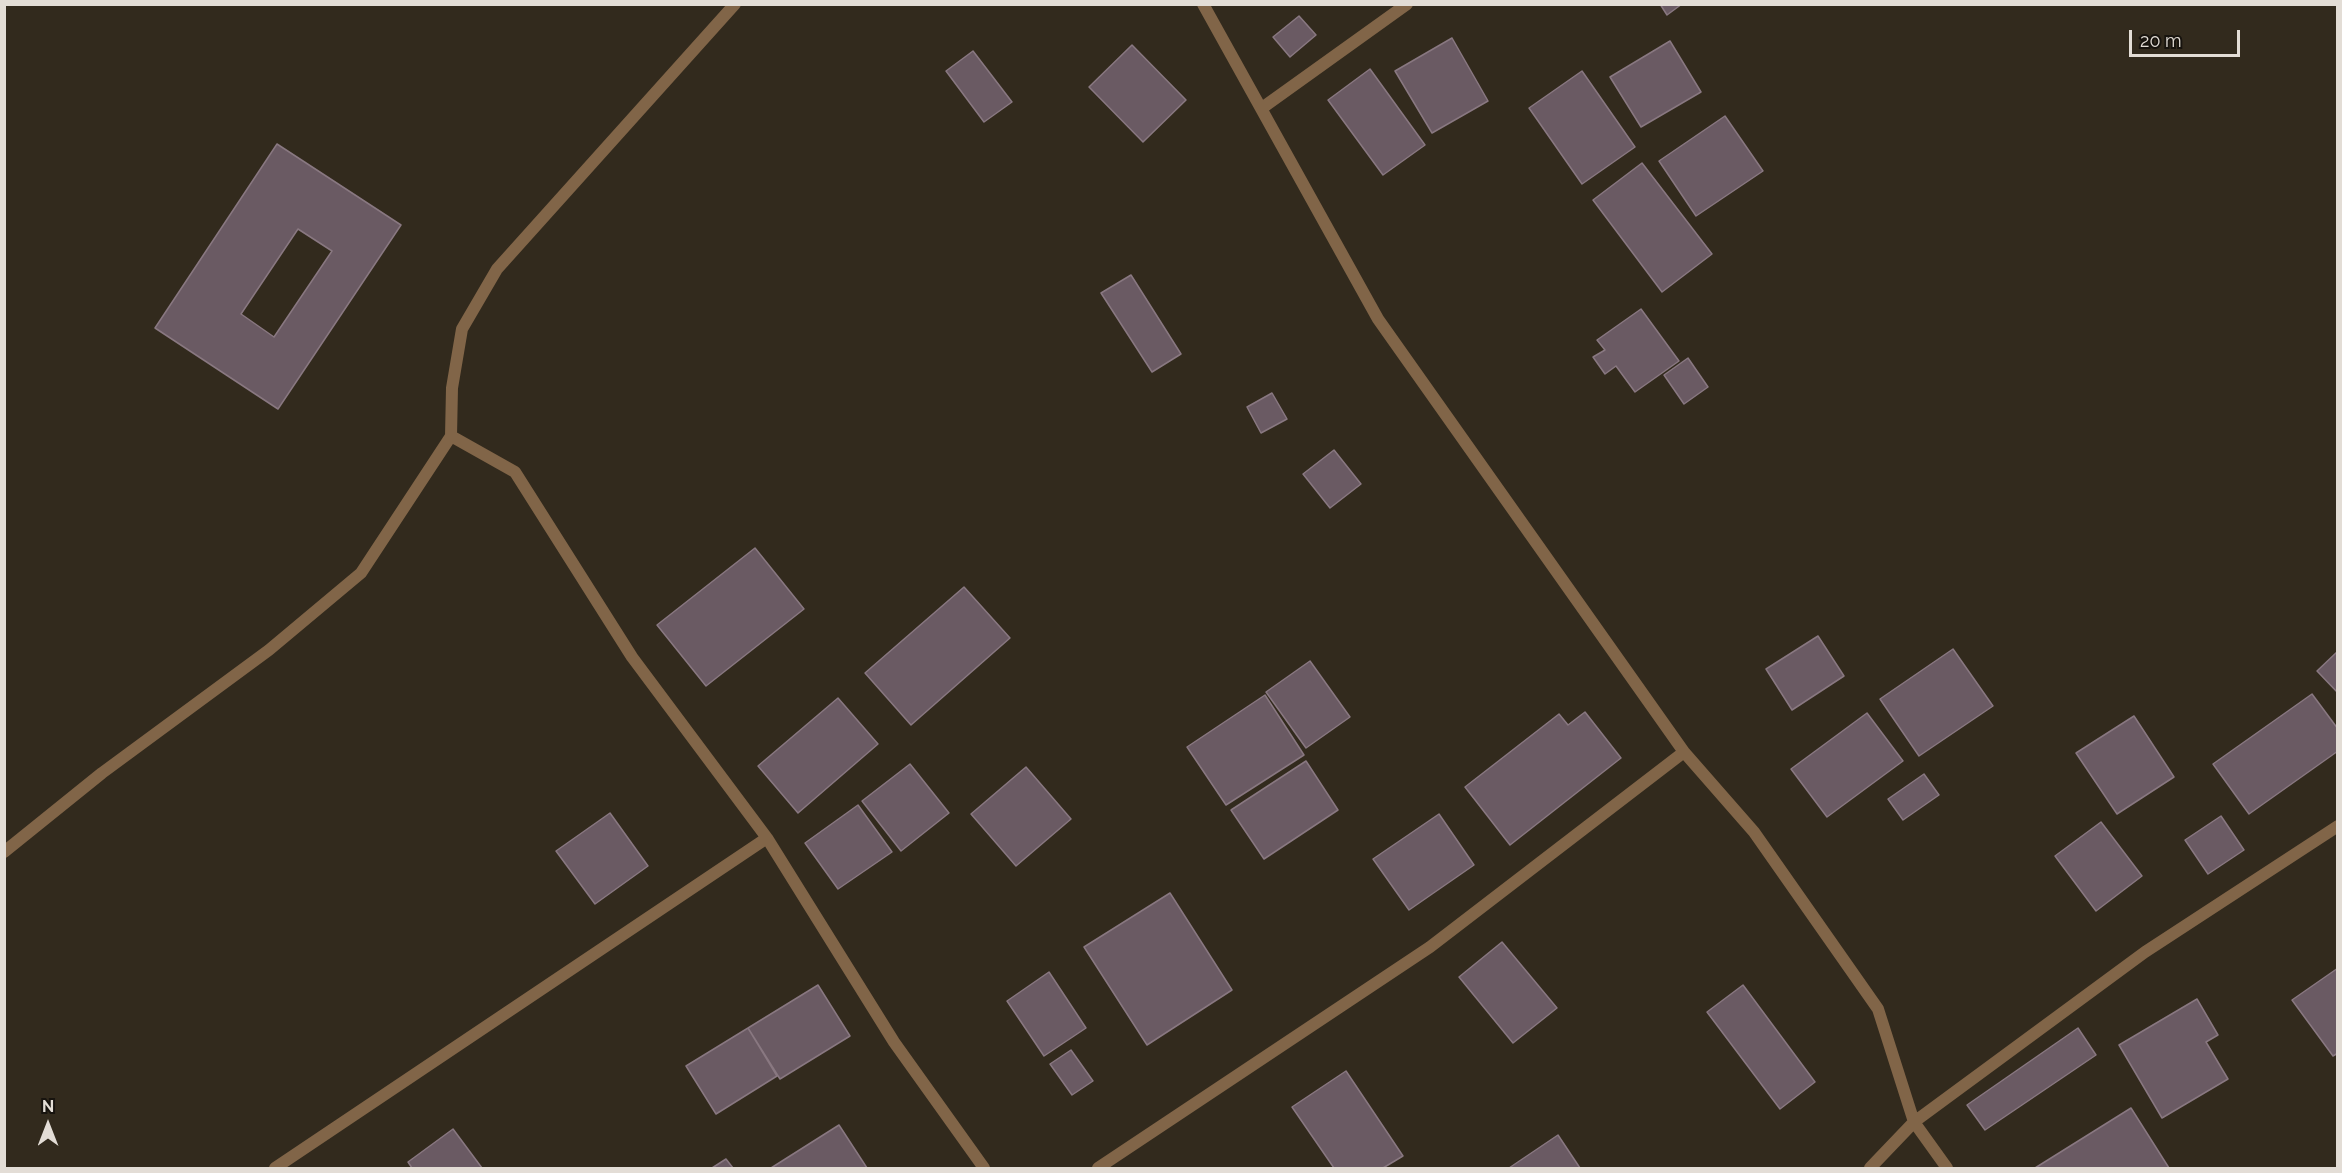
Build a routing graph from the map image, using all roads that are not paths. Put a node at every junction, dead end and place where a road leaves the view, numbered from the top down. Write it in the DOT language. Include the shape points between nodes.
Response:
graph roads {
  1 [pos="735,4"];
  2 [pos="1203,4"];
  3 [pos="1407,4"];
  4 [pos="1262,108"];
  5 [pos="451,436"];
  6 [pos="1684,752"];
  7 [pos="2337,826"];
  8 [pos="767,838"];
  9 [pos="4,852"];
  10 [pos="1914,1122"];
  11 [pos="275,1168"];
  12 [pos="984,1168"];
  13 [pos="1098,1168"];
  14 [pos="1870,1168"];
  15 [pos="1947,1168"];
  1 -- 5 [label="street" via="497,269 462,329 452,388"];
  2 -- 4 [label="street"];
  3 -- 4 [label="street"];
  4 -- 6 [label="street" via="1378,319"];
  5 -- 8 [label="street" via="514,472 632,657"];
  5 -- 9 [label="street" via="361,573 269,650 102,773"];
  6 -- 10 [label="street" via="1754,832 1878,1010"];
  6 -- 13 [label="street" via="1430,947"];
  7 -- 10 [label="street" via="2145,952"];
  8 -- 11 [label="street"];
  8 -- 12 [label="street" via="894,1042"];
  10 -- 14 [label="street"];
  10 -- 15 [label="street"];
}
